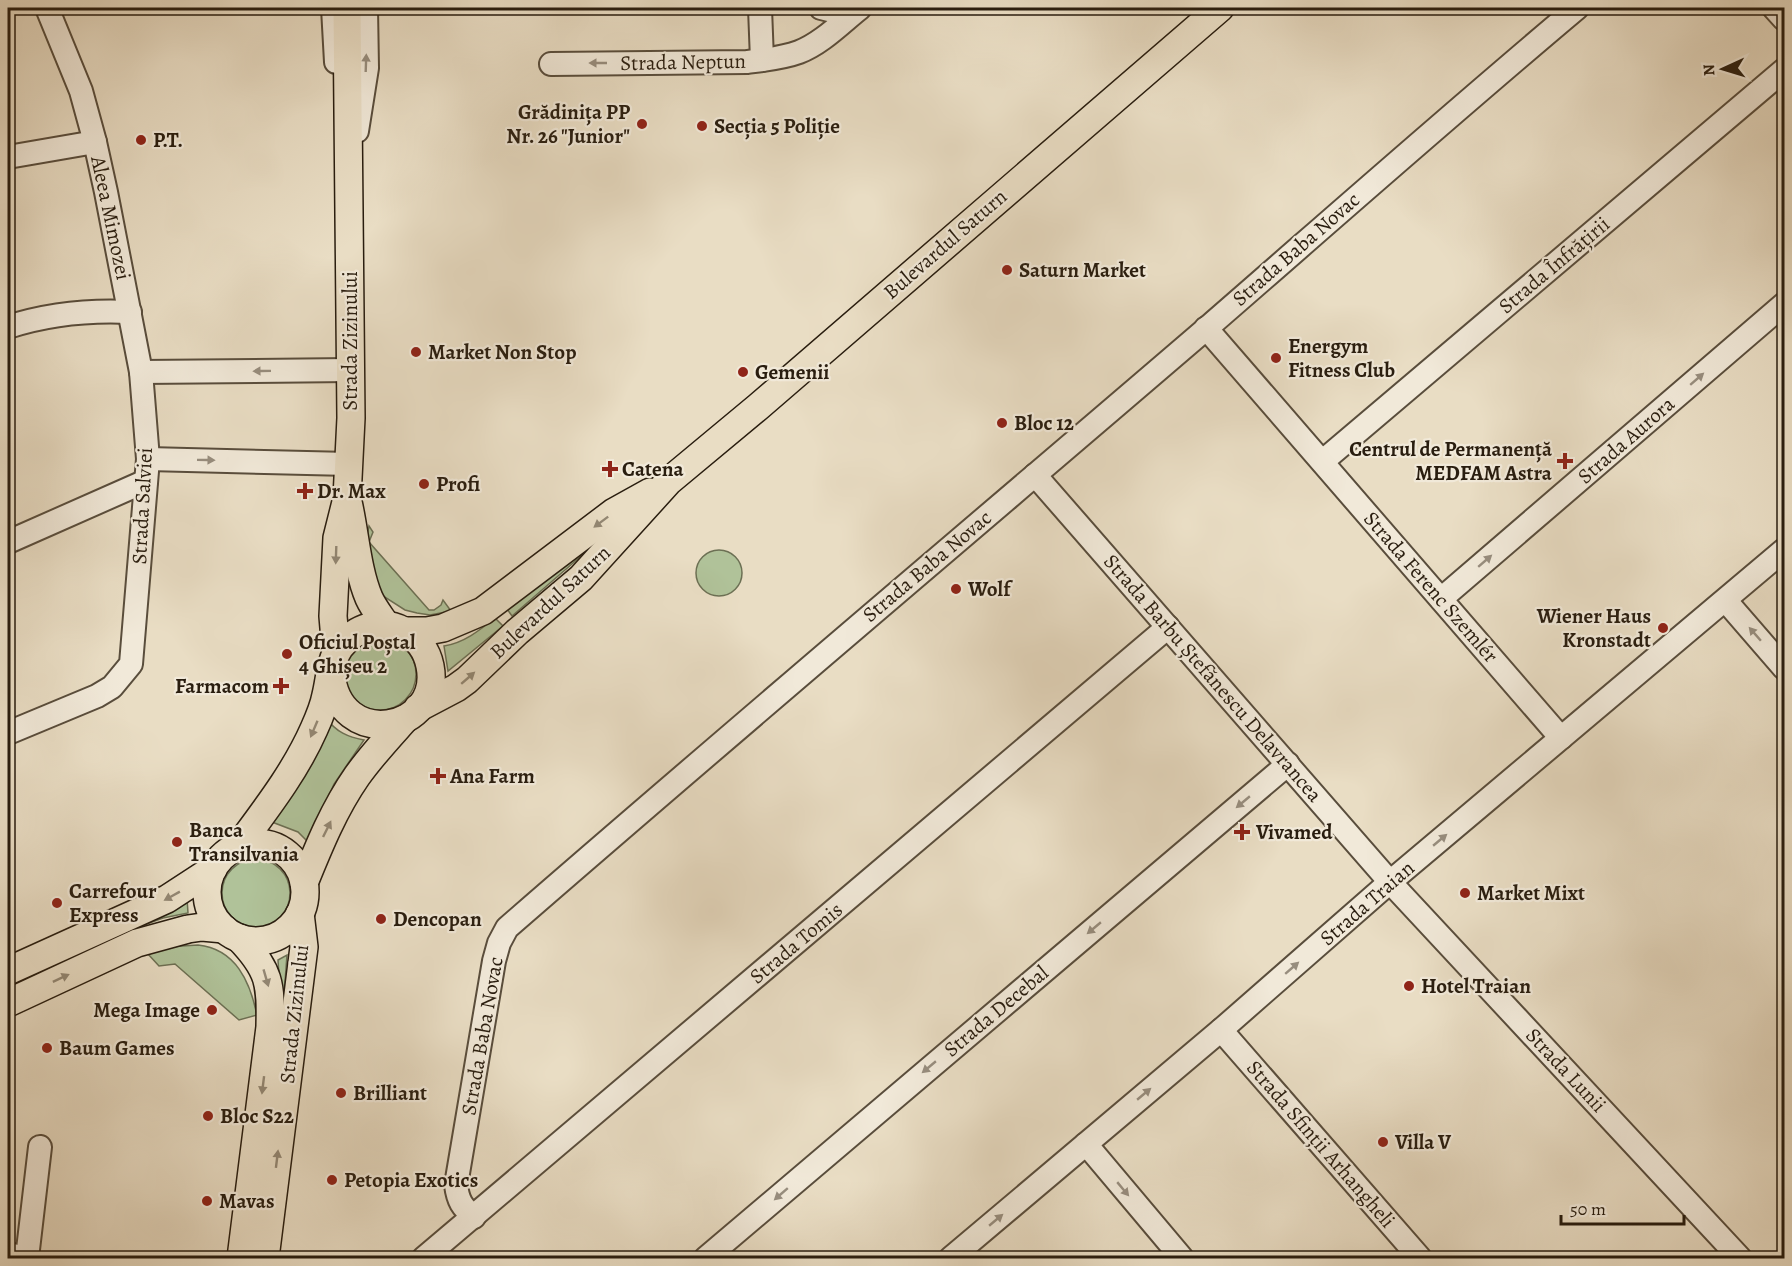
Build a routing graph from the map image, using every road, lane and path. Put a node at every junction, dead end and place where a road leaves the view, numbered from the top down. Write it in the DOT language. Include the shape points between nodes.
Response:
graph roads {
  1 [pos="47,8"];
  2 [pos="333,8"];
  3 [pos="347,8"];
  4 [pos="366,8"];
  5 [pos="760,8"];
  6 [pos="821,8"];
  7 [pos="858,8"];
  8 [pos="1221,8"];
  9 [pos="1577,8"];
  10 [pos="1774,8"];
  11 [pos="1785,19"];
  12 [pos="762,60"];
  13 [pos="551,64"];
  14 [pos="1785,70"];
  15 [pos="95,142"];
  16 [pos="8,157"];
  17 [pos="349,183"];
  18 [pos="1785,304"];
  19 [pos="130,312"];
  20 [pos="8,327"];
  21 [pos="1206,328"];
  22 [pos="351,370"];
  23 [pos="141,372"];
  24 [pos="148,459"];
  25 [pos="1323,461"];
  26 [pos="349,464"];
  27 [pos="1035,475"];
  28 [pos="146,481"];
  29 [pos="669,481"];
  30 [pos="347,498"];
  31 [pos="8,542"];
  32 [pos="1785,550"];
  33 [pos="1441,599"];
  34 [pos="1726,601"];
  35 [pos="1168,627"];
  36 [pos="395,628"];
  37 [pos="333,662"];
  38 [pos="1785,668"];
  39 [pos="412,714"];
  40 [pos="8,733"];
  41 [pos="1561,738"];
  42 [pos="1288,764"];
  43 [pos="238,847"];
  44 [pos="213,869"];
  45 [pos="1390,882"];
  46 [pos="304,883"];
  47 [pos="300,913"];
  48 [pos="232,933"];
  49 [pos="8,971"];
  50 [pos="8,1003"];
  51 [pos="1221,1030"];
  52 [pos="1086,1144"];
  53 [pos="40,1146"];
  54 [pos="474,1217"];
  55 [pos="8,1254"];
  56 [pos="27,1258"];
  57 [pos="241,1258"];
  58 [pos="265,1258"];
  59 [pos="424,1258"];
  60 [pos="706,1258"];
  61 [pos="951,1258"];
  62 [pos="1182,1258"];
  63 [pos="1420,1258"];
  64 [pos="1740,1258"];
  1 -- 15 [label="street, Aleea Mimozei" via="81,91"];
  2 -- 17 [label="street, Strada Zizinului"];
  3 -- 17 [label="main road, Strada Zizinului"];
  17 -- 4 [label="street, Strada Zizinului, one-way" via="367,68"];
  5 -- 12 [label="street, Strada Neptun"];
  6 -- 7 [label="street"];
  7 -- 12 [label="street" via="799,52"];
  8 -- 29 [label="main road, Bulevardul Saturn"];
  9 -- 21 [label="street, Strada Baba Novac"];
  10 -- 11 [label="street"];
  12 -- 13 [label="street, Strada Neptun, one-way"];
  14 -- 25 [label="street, Strada Înfrățirii"];
  15 -- 16 [label="street"];
  15 -- 19 [label="street, Aleea Mimozei"];
  17 -- 22 [label="main road, Strada Zizinului"];
  33 -- 18 [label="street, Strada Aurora, one-way"];
  19 -- 20 [label="street, Aleea Mimozei" via="41,317"];
  19 -- 23 [label="street, Strada Salviei"];
  21 -- 25 [label="street, Strada Ferenc Szemlér"];
  21 -- 27 [label="street, Strada Baba Novac"];
  22 -- 23 [label="street, one-way"];
  22 -- 26 [label="main road, Strada Zizinului"];
  23 -- 24 [label="street, Strada Salviei"];
  24 -- 26 [label="street, one-way"];
  24 -- 28 [label="street, Strada Salviei"];
  25 -- 33 [label="street, Strada Ferenc Szemlér"];
  26 -- 30 [label="main road, Strada Zizinului"];
  27 -- 35 [label="street, Strada Barbu Ștefănescu Delavrancea"];
  27 -- 54 [label="street, Strada Baba Novac" via="507,928 494,961 456,1185 462,1207"];
  28 -- 31 [label="street"];
  28 -- 40 [label="street, Strada Salviei" via="131,664 112,687 97,696"];
  29 -- 36 [label="main road, Bulevardul Saturn, one-way" via="614,512 483,611 443,628"];
  39 -- 29 [label="main road, Bulevardul Saturn, one-way" via="467,680 581,578"];
  30 -- 36 [label="main road, Strada Zizinului" via="369,598"];
  30 -- 37 [label="main road, Strada Zizinului, one-way" via="336,538"];
  32 -- 34 [label="street, Strada Traian"];
  33 -- 41 [label="street, Strada Ferenc Szemlér"];
  38 -- 34 [label="street, one-way"];
  34 -- 41 [label="street, Strada Traian"];
  35 -- 42 [label="street, Strada Barbu Ștefănescu Delavrancea"];
  35 -- 54 [label="street, Strada Tomis"];
  36 -- 37 [label="main road" via="372,626 360,630 348,638"];
  36 -- 39 [label="main road" via="415,638 429,660 431,673 426,698"];
  37 -- 39 [label="main road" via="336,696 351,715 374,724 395,723"];
  37 -- 43 [label="main road, one-way" via="322,707 300,759"];
  46 -- 39 [label="main road, one-way" via="342,800 371,756"];
  45 -- 41 [label="street, Strada Traian, one-way"];
  42 -- 45 [label="street, Strada Barbu Ștefănescu Delavrancea"];
  42 -- 60 [label="street, Strada Decebal, one-way"];
  43 -- 44 [label="main road"];
  43 -- 46 [label="main road" via="256,843 275,847 297,865"];
  44 -- 48 [label="main road" via="210,907 216,919"];
  44 -- 49 [label="main road, one-way" via="167,899"];
  51 -- 45 [label="street, Strada Traian, one-way"];
  45 -- 64 [label="street, Strada Lunii"];
  46 -- 47 [label="main road"];
  47 -- 48 [label="main road" via="290,928 275,938 257,941"];
  58 -- 47 [label="main road, Strada Zizinului, one-way" via="304,947"];
  50 -- 48 [label="main road, one-way" via="137,943 188,928"];
  48 -- 57 [label="main road, Strada Zizinului, one-way" via="263,968 271,1001"];
  52 -- 51 [label="street, Strada Traian, one-way"];
  51 -- 63 [label="street, Strada Sfinții Arhangheli"];
  61 -- 52 [label="street, Strada Traian, one-way"];
  52 -- 62 [label="street, one-way"];
  53 -- 56 [label="street"];
  54 -- 59 [label="street, Strada Tomis"];
  55 -- 56 [label="street"];
}
